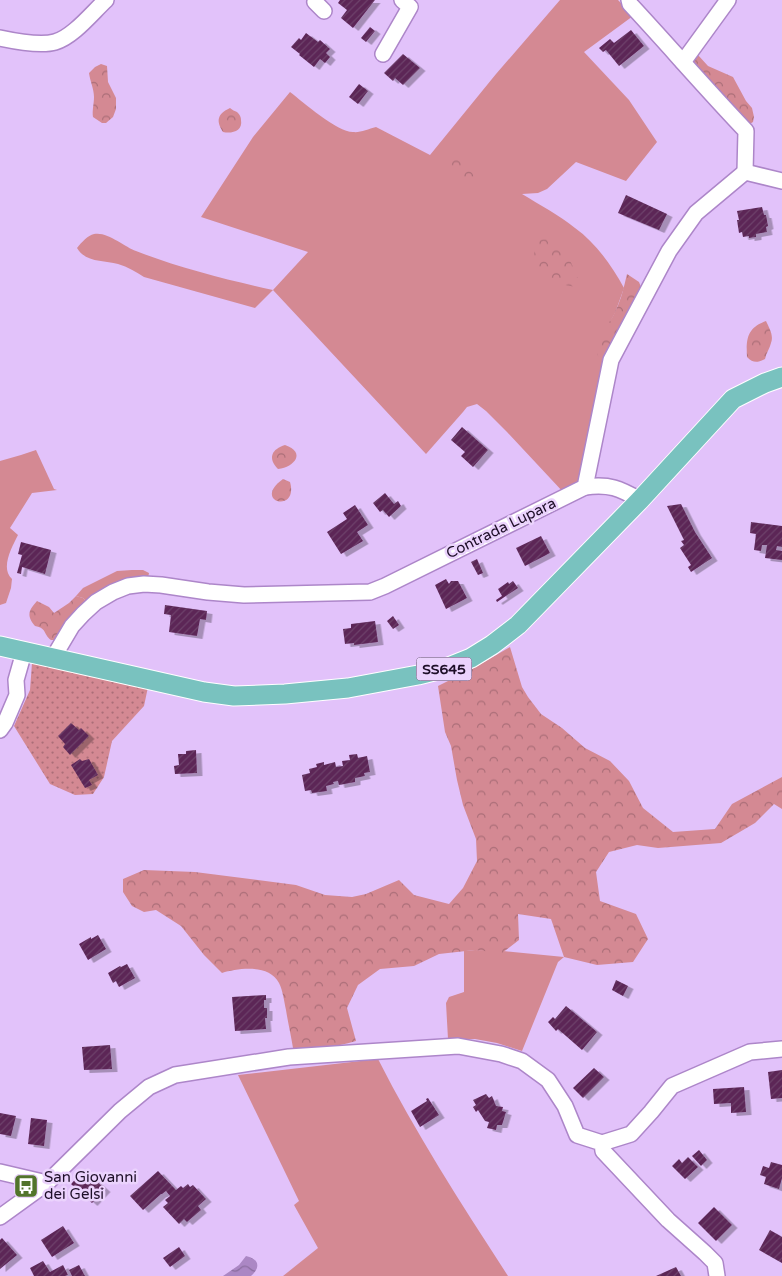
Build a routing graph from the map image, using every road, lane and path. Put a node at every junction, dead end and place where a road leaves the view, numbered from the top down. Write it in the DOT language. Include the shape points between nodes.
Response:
graph roads {
  1 [pos="106,0"];
  2 [pos="402,0"];
  3 [pos="629,0"];
  4 [pos="728,0"];
  5 [pos="0,38"];
  6 [pos="382,54"];
  7 [pos="683,62"];
  8 [pos="745,172"];
  9 [pos="782,181"];
  10 [pos="782,377"];
  11 [pos="585,487"];
  12 [pos="640,500"];
  13 [pos="0,646"];
  14 [pos="24,652"];
  15 [pos="53,658"];
  16 [pos="0,730"];
  17 [pos="782,1049"];
  18 [pos="602,1143"];
  19 [pos="0,1172"];
  20 [pos="47,1183"];
  21 [pos="0,1217"];
  22 [pos="717,1276"];
  1 -- 5 [label="street" via="56,42 46,44"];
  2 -- 6 [label="street" via="410,8"];
  3 -- 7 [label="street"];
  4 -- 7 [label="street"];
  7 -- 8 [label="street" via="746,131"];
  8 -- 9 [label="street"];
  8 -- 11 [label="street" via="696,213 670,251 611,360"];
  10 -- 12 [label="main road, SS645" via="733,399"];
  11 -- 12 [label="street" via="613,487"];
  11 -- 15 [label="street, Contrada Lupara" via="370,592 244,595 161,584 128,586 112,592 83,614"];
  12 -- 15 [label="main road, SS645" via="518,625 492,645 446,668 348,688 234,696"];
  13 -- 14 [label="main road, SS645"];
  14 -- 15 [label="main road, SS645"];
  14 -- 16 [label="street" via="16,680 17,695"];
  17 -- 18 [label="street" via="750,1052 672,1086 631,1134"];
  18 -- 20 [label="street" via="577,1135 565,1106 548,1080 522,1061 501,1054 458,1046 289,1057 175,1075 149,1087"];
  18 -- 22 [label="street" via="603,1151 668,1220 715,1263"];
  19 -- 20 [label="street"];
  20 -- 21 [label="street"];
}
